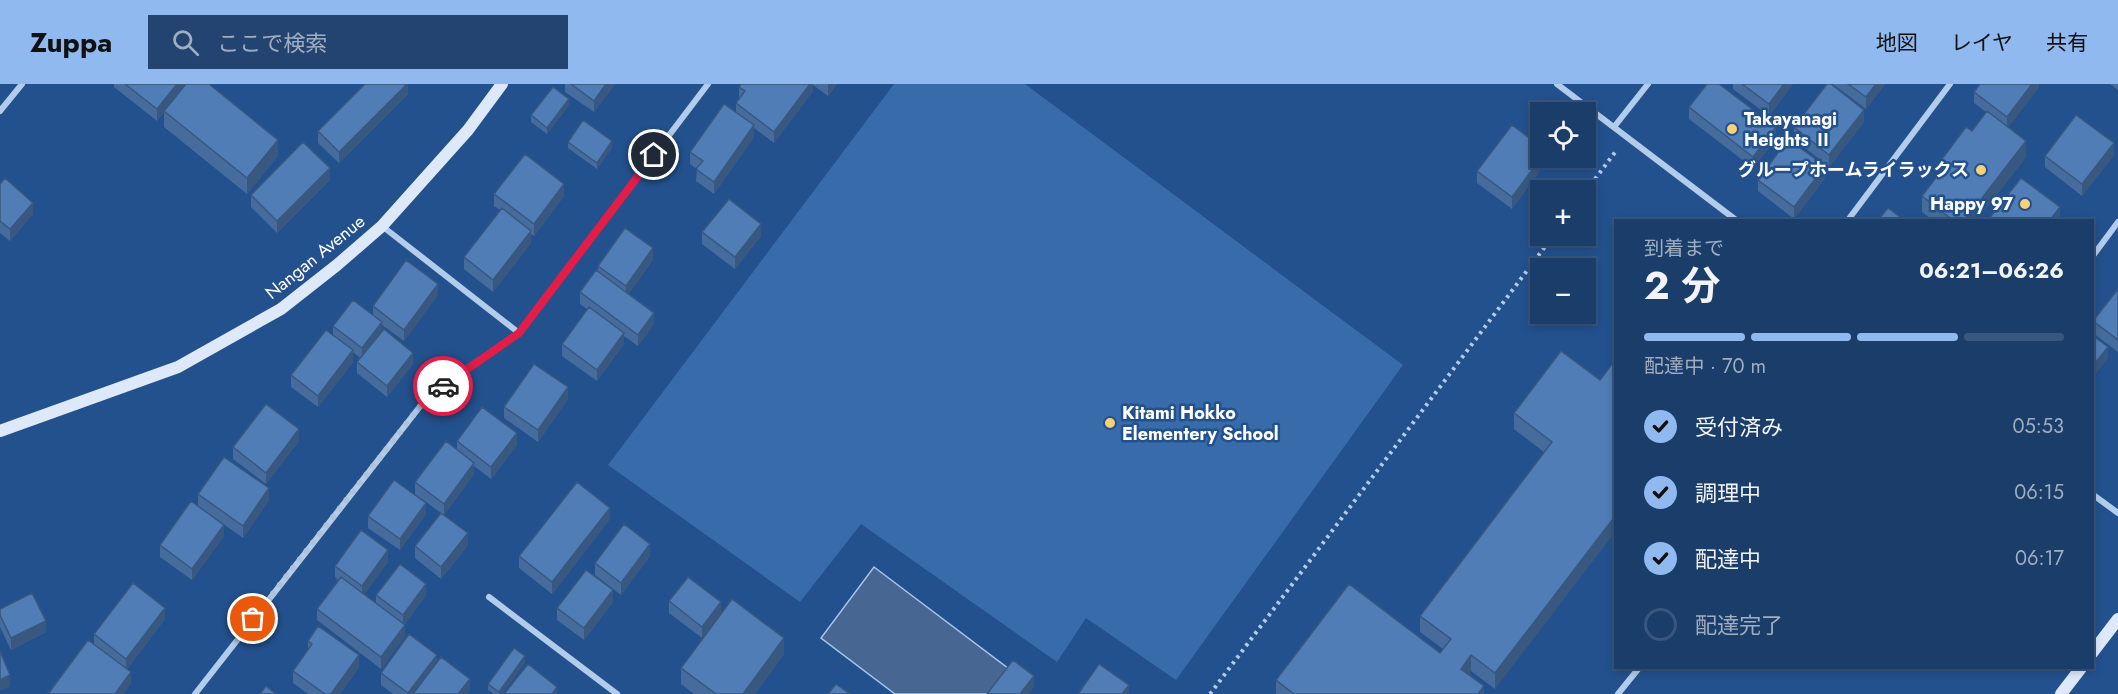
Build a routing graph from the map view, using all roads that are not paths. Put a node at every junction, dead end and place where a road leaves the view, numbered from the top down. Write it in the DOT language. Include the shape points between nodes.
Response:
graph roads {
  1 [pos="22,84"];
  2 [pos="502,84"];
  3 [pos="708,84"];
  4 [pos="1557,84"];
  5 [pos="1648,84"];
  6 [pos="1950,84"];
  7 [pos="0,111"];
  8 [pos="1614,127"];
  9 [pos="1735,219"];
  10 [pos="1849,219"];
  11 [pos="2118,222"];
  12 [pos="382,226"];
  13 [pos="2094,253"];
  14 [pos="519,333"];
  15 [pos="0,431"];
  16 [pos="2094,495"];
  17 [pos="2118,513"];
  18 [pos="489,597"];
  19 [pos="2118,619"];
  20 [pos="2094,650"];
  21 [pos="1638,669"];
  22 [pos="2080,669"];
  23 [pos="2065,693"];
  24 [pos="195,694"];
  25 [pos="617,694"];
  26 [pos="1618,694"];
  1 -- 7 [label="street"];
  2 -- 12 [label="main road, Nangan Avenue" via="468,130"];
  3 -- 14 [label="street"];
  4 -- 8 [label="street"];
  5 -- 8 [label="street"];
  6 -- 10 [label="street"];
  8 -- 9 [label="street"];
  11 -- 13 [label="street"];
  12 -- 14 [label="street"];
  12 -- 15 [label="main road, Nangan Avenue" via="281,309 178,367"];
  14 -- 24 [label="street" via="429,395"];
  16 -- 17 [label="street"];
  18 -- 25 [label="street"];
  19 -- 20 [label="main road"];
  21 -- 26 [label="street"];
  22 -- 23 [label="main road"];
}
